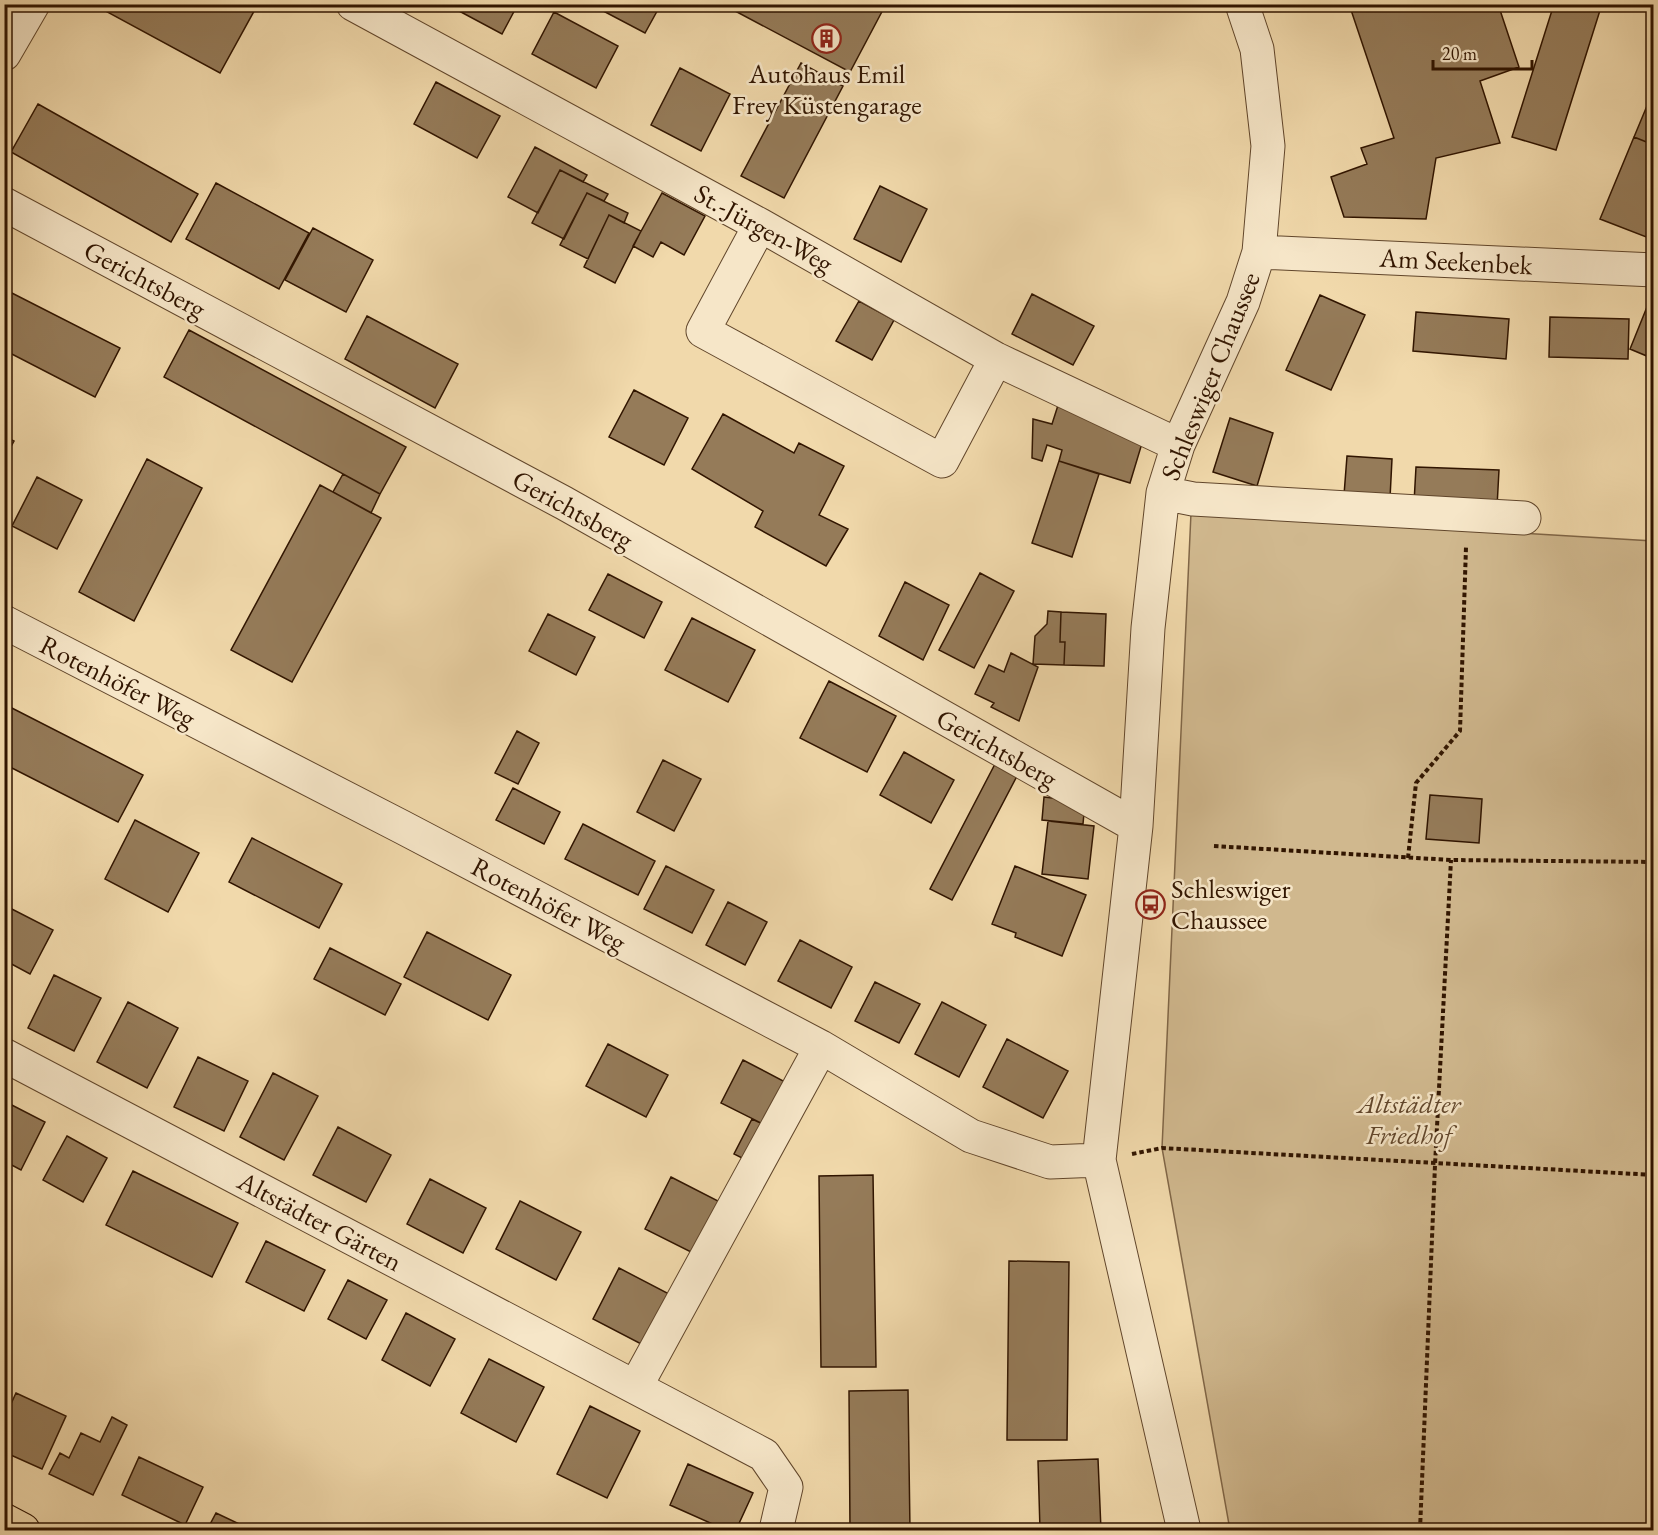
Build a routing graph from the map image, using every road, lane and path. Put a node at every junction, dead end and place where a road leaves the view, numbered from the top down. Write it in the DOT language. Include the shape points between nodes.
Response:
graph roads {
  1 [pos="33,4"];
  2 [pos="353,4"];
  3 [pos="1242,4"];
  4 [pos="4,54"];
  5 [pos="4,204"];
  6 [pos="760,225"];
  7 [pos="1259,252"];
  8 [pos="1653,270"];
  9 [pos="996,359"];
  10 [pos="1178,445"];
  11 [pos="1163,493"];
  12 [pos="1524,518"];
  13 [pos="1467,543"];
  14 [pos="4,622"];
  15 [pos="1136,826"];
  16 [pos="1214,846"];
  17 [pos="1408,858"];
  18 [pos="1451,860"];
  19 [pos="1653,862"];
  20 [pos="820,1047"];
  21 [pos="4,1055"];
  22 [pos="1099,1160"];
  23 [pos="1435,1165"];
  24 [pos="1653,1175"];
  25 [pos="636,1386"];
  26 [pos="4,1520"];
  27 [pos="23,1530"];
  28 [pos="776,1530"];
  29 [pos="1184,1530"];
  30 [pos="1420,1530"];
  1 -- 4 [label="street"];
  2 -- 6 [label="street, St.-Jürgen-Weg"];
  3 -- 7 [label="street, Schleswiger Chaussee" via="1257,49 1268,146"];
  5 -- 15 [label="street, Gerichtsberg" via="564,503"];
  6 -- 9 [label="street, St.-Jürgen-Weg"];
  6 -- 9 [label="street" via="703,331 942,461"];
  7 -- 8 [label="street, Am Seekenbek"];
  7 -- 10 [label="street, Schleswiger Chaussee" via="1243,302"];
  9 -- 10 [label="street, St.-Jürgen-Weg"];
  10 -- 11 [label="street, Schleswiger Chaussee"];
  11 -- 12 [label="street" via="1193,499"];
  11 -- 15 [label="street, Schleswiger Chaussee" via="1148,628"];
  13 -- 17 [label="path" via="1460,731 1416,783"];
  14 -- 20 [label="street, Rotenhöfer Weg"];
  15 -- 22 [label="street, Schleswiger Chaussee"];
  16 -- 17 [label="path"];
  17 -- 18 [label="path"];
  18 -- 19 [label="path"];
  18 -- 23 [label="path"];
  20 -- 22 [label="street, Rotenhöfer Weg" via="971,1136 1050,1162"];
  20 -- 25 [label="street"];
  21 -- 25 [label="street, Altstädter Gärten"];
  22 -- 23 [label="path" via="1162,1148"];
  22 -- 29 [label="street, Schleswiger Chaussee"];
  23 -- 24 [label="path"];
  23 -- 30 [label="path"];
  25 -- 28 [label="street, Altstädter Gärten" via="764,1455 786,1487"];
  26 -- 27 [label="main road"];
}
